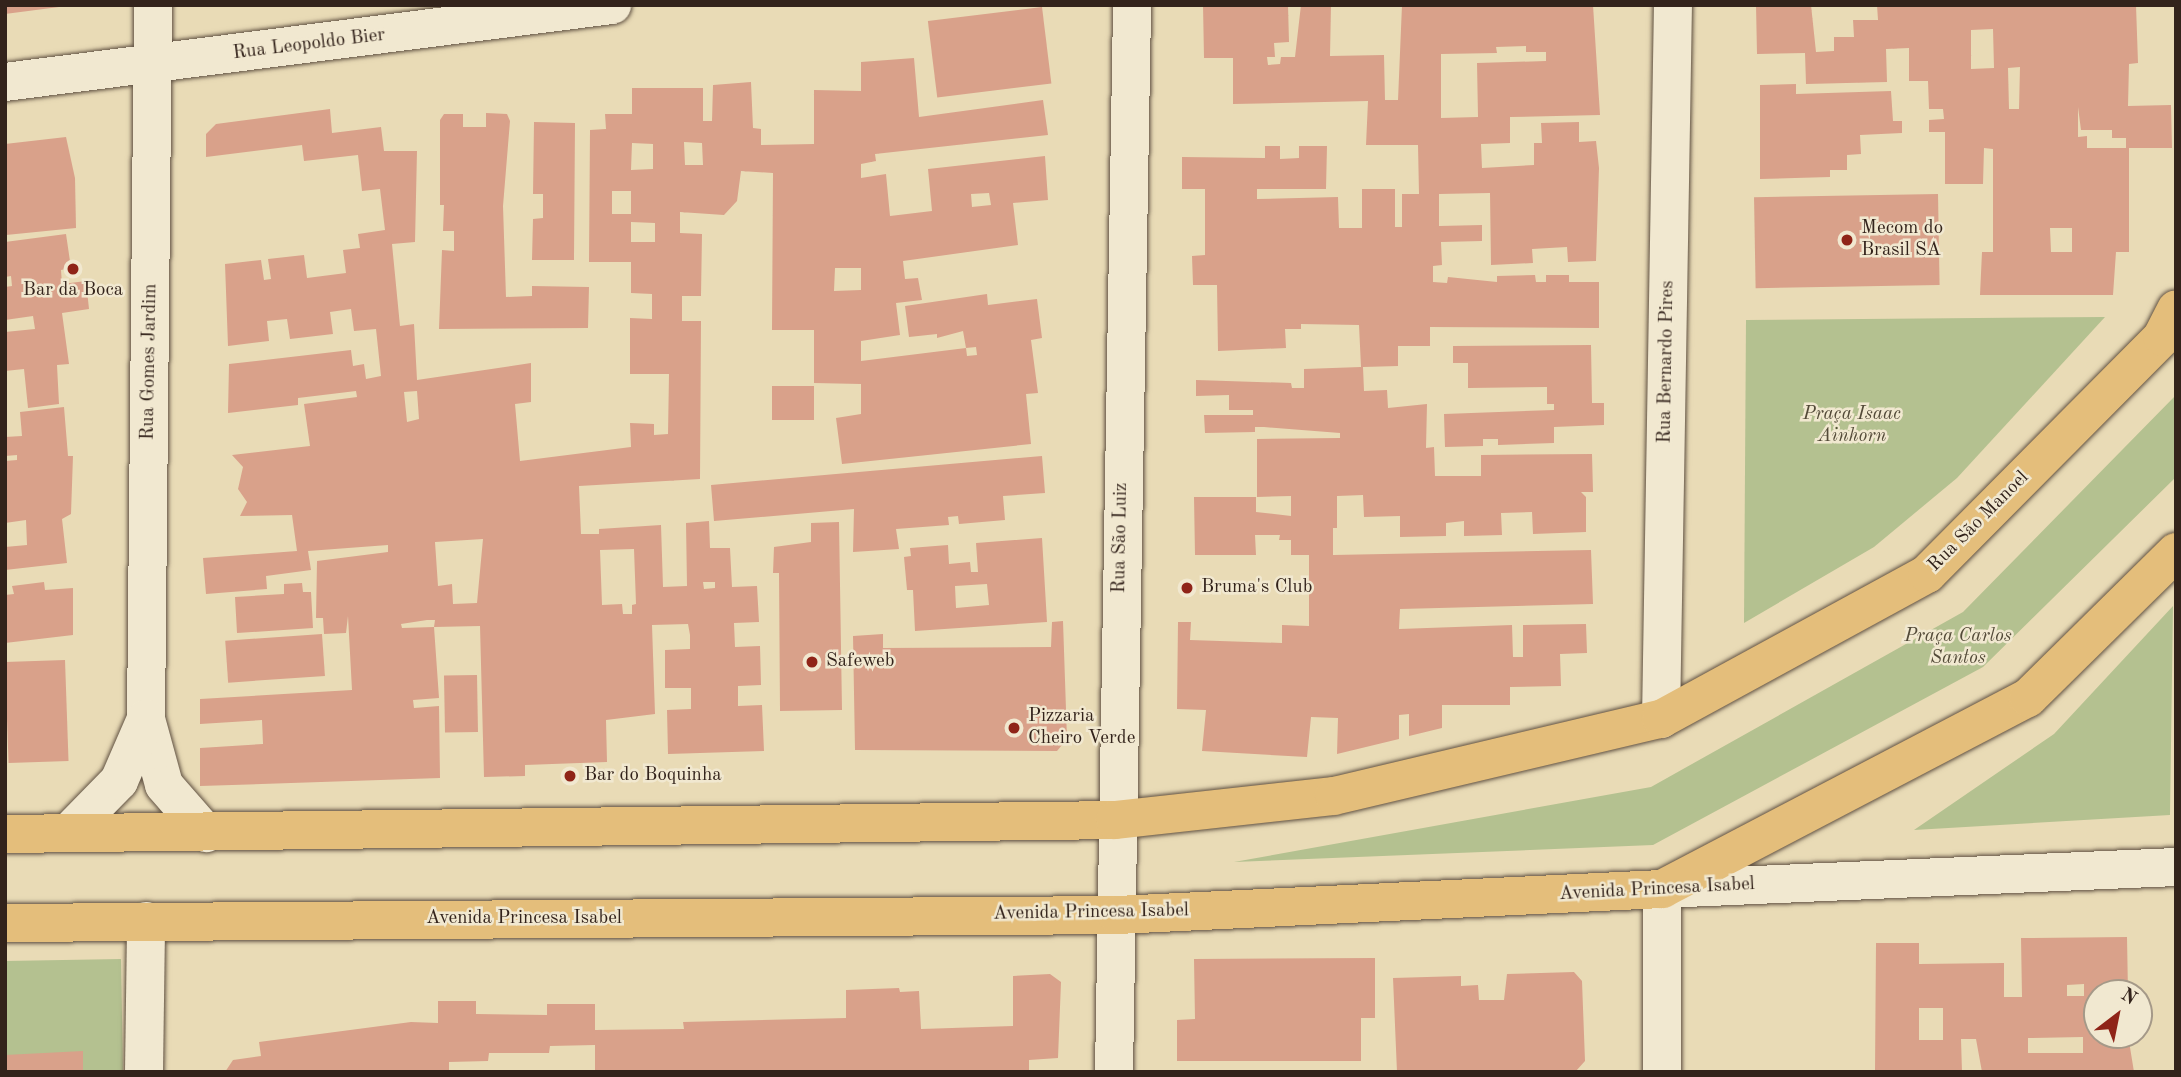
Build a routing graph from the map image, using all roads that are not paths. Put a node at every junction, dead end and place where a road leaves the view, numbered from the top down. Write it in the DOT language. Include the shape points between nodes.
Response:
graph roads {
  1 [pos="153,5"];
  2 [pos="612,5"];
  3 [pos="1132,5"];
  4 [pos="1673,5"];
  5 [pos="153,65"];
  6 [pos="5,82"];
  7 [pos="2176,309"];
  8 [pos="2176,551"];
  9 [pos="146,719"];
  10 [pos="1661,719"];
  11 [pos="1115,820"];
  12 [pos="68,833"];
  13 [pos="206,833"];
  14 [pos="5,834"];
  15 [pos="2176,867"];
  16 [pos="1662,890"];
  17 [pos="1117,915"];
  18 [pos="146,921"];
  19 [pos="5,923"];
  20 [pos="144,1072"];
  21 [pos="1114,1072"];
  22 [pos="1662,1072"];
  1 -- 5 [label="street, Rua Gomes Jardim"];
  2 -- 5 [label="street, Rua Leopoldo Bier"];
  3 -- 11 [label="street, Rua São Luiz"];
  4 -- 10 [label="street, Rua Bernardo Pires"];
  5 -- 6 [label="street, Rua Leopoldo Bier"];
  5 -- 9 [label="street, Rua Gomes Jardim"];
  7 -- 10 [label="main road, Rua São Manoel" via="2162,337 1927,574"];
  8 -- 16 [label="main road" via="2028,698"];
  9 -- 12 [label="street, Rua Gomes Jardim" via="119,781"];
  9 -- 13 [label="street, Rua Gomes Jardim" via="164,785"];
  10 -- 11 [label="main road" via="1334,796"];
  11 -- 13 [label="main road"];
  11 -- 17 [label="street, Rua São Luiz"];
  12 -- 13 [label="main road"];
  12 -- 14 [label="main road"];
  15 -- 16 [label="street, Avenida Princesa Isabel"];
  16 -- 17 [label="main road, Avenida Princesa Isabel"];
  16 -- 22 [label="street"];
  17 -- 18 [label="main road, Avenida Princesa Isabel"];
  17 -- 21 [label="street, Rua São Luiz"];
  18 -- 19 [label="main road, Avenida Princesa Isabel"];
  18 -- 20 [label="street"];
}
